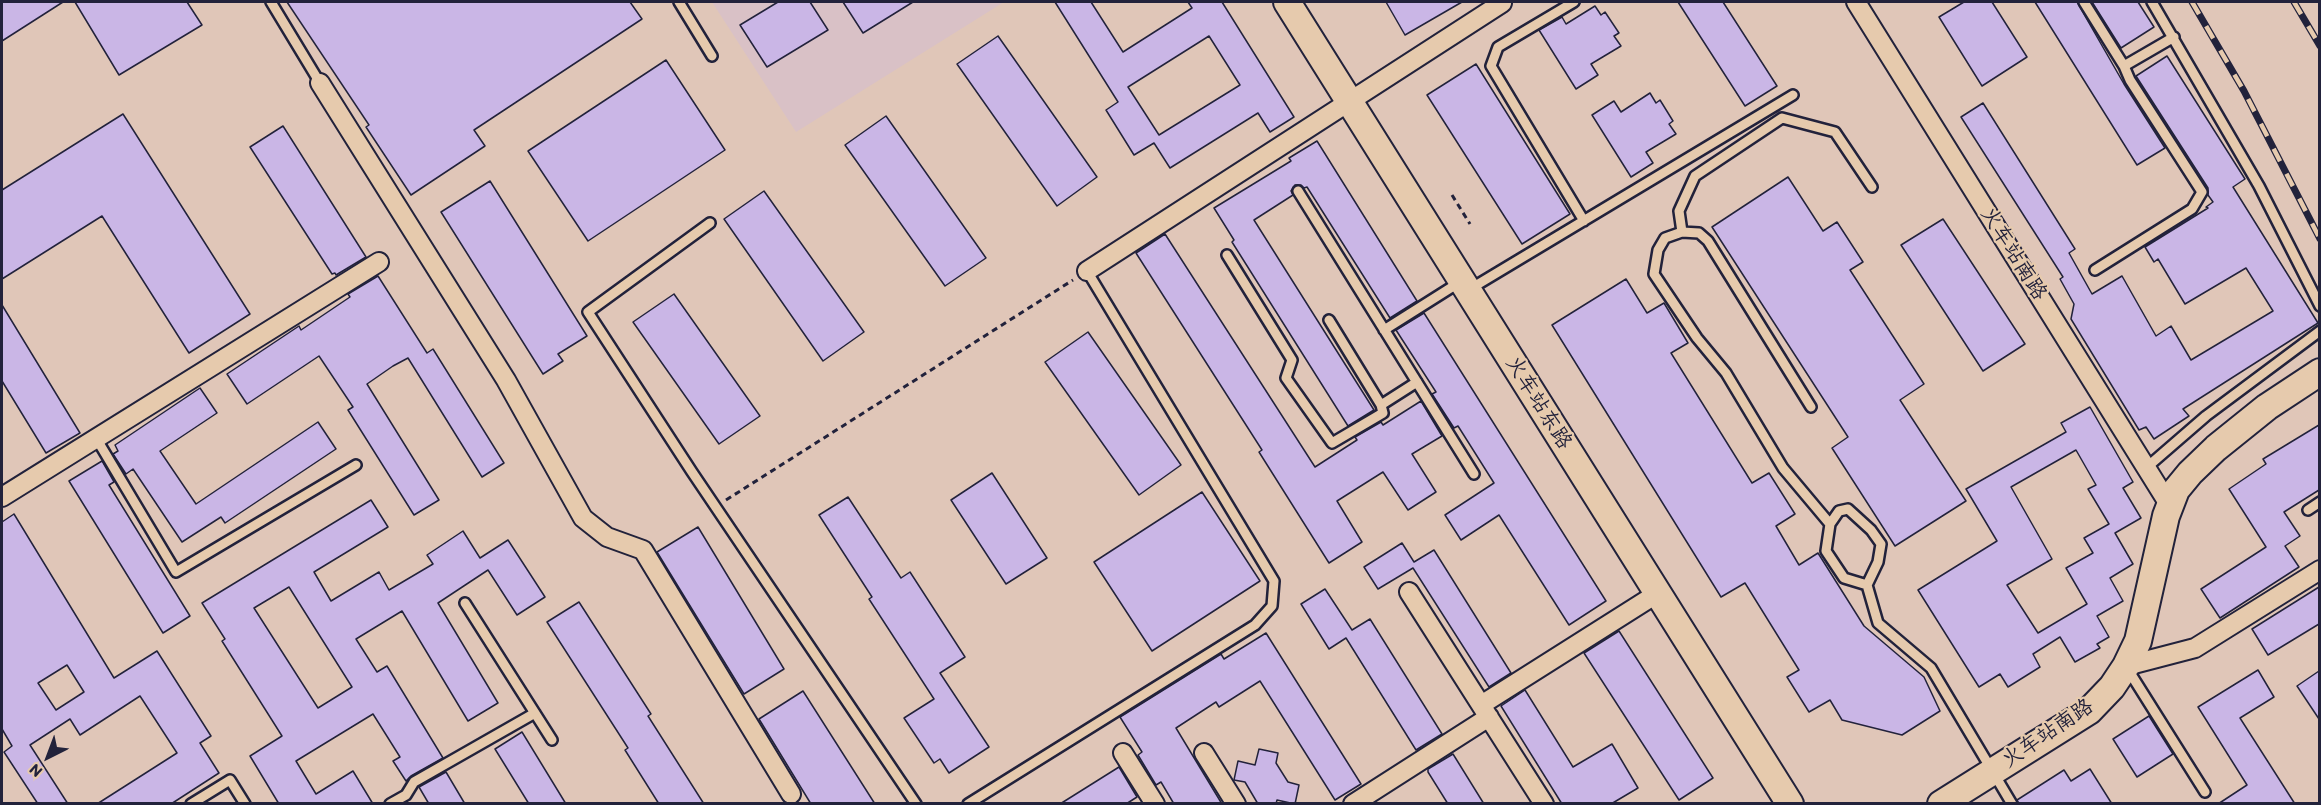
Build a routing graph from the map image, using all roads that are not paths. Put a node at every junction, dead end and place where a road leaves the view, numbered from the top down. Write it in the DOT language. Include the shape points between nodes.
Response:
graph roads {
  1 [pos="271,2"];
  2 [pos="679,2"];
  3 [pos="1287,2"];
  4 [pos="1575,2"];
  5 [pos="1856,2"];
  6 [pos="2084,2"];
  7 [pos="2152,2"];
  8 [pos="1502,3"];
  9 [pos="2174,37"];
  10 [pos="712,56"];
  11 [pos="2124,66"];
  12 [pos="320,83"];
  13 [pos="1793,95"];
  14 [pos="1349,101"];
  15 [pos="1872,187"];
  16 [pos="1298,191"];
  17 [pos="1584,221"];
  18 [pos="710,223"];
  19 [pos="1682,232"];
  20 [pos="1227,255"];
  21 [pos="380,262"];
  22 [pos="2095,270"];
  23 [pos="1087,271"];
  24 [pos="1465,286"];
  25 [pos="2319,306"];
  26 [pos="1329,320"];
  27 [pos="1384,330"];
  28 [pos="2319,331"];
  29 [pos="2319,372"];
  30 [pos="1417,382"];
  31 [pos="1381,405"];
  32 [pos="1811,407"];
  33 [pos="96,438"];
  34 [pos="356,465"];
  35 [pos="2146,468"];
  36 [pos="1474,474"];
  37 [pos="2,496"];
  38 [pos="2319,502"];
  39 [pos="2170,506"];
  40 [pos="2308,510"];
  41 [pos="1830,524"];
  42 [pos="2319,570"];
  43 [pos="1867,585"];
  44 [pos="1409,592"];
  45 [pos="1658,593"];
  46 [pos="465,603"];
  47 [pos="2126,666"];
  48 [pos="1485,711"];
  49 [pos="535,712"];
  50 [pos="552,740"];
  51 [pos="1123,753"];
  52 [pos="1204,753"];
  53 [pos="1992,771"];
  54 [pos="2205,792"];
  55 [pos="791,794"];
  56 [pos="191,804"];
  57 [pos="245,804"];
  58 [pos="390,804"];
  59 [pos="916,804"];
  60 [pos="968,804"];
  61 [pos="1155,804"];
  62 [pos="1236,804"];
  63 [pos="1353,804"];
  64 [pos="1544,804"];
  65 [pos="1790,804"];
  66 [pos="1941,804"];
  67 [pos="2012,804"];
  1 -- 12 [label="lane"];
  2 -- 10 [label="lane"];
  3 -- 14 [label="main road, 火车站东路"];
  4 -- 17 [label="lane" via="1498,47 1491,66"];
  5 -- 35 [label="street, 火车站南路"];
  6 -- 11 [label="lane"];
  7 -- 9 [label="lane"];
  8 -- 14 [label="street"];
  9 -- 11 [label="lane"];
  9 -- 25 [label="lane" via="2259,186"];
  11 -- 22 [label="lane" via="2202,192 2192,208"];
  12 -- 55 [label="street" via="506,380 583,518 607,537 643,550"];
  13 -- 17 [label="lane"];
  14 -- 23 [label="street"];
  14 -- 24 [label="main road, 火车站东路"];
  15 -- 19 [label="lane" via="1835,132 1782,118 1695,176 1679,211"];
  16 -- 27 [label="lane"];
  17 -- 24 [label="lane"];
  18 -- 59 [label="lane" via="588,312"];
  19 -- 32 [label="lane" via="1698,233 1708,241"];
  19 -- 41 [label="lane" via="1665,238 1658,250 1654,274 1726,373 1783,468"];
  20 -- 31 [label="lane" via="1292,360 1286,378 1332,443 1383,413"];
  21 -- 33 [label="street"];
  23 -- 60 [label="lane" via="1274,581 1272,606 1255,625"];
  24 -- 27 [label="lane"];
  24 -- 45 [label="main road, 火车站东路"];
  26 -- 31 [label="lane"];
  27 -- 30 [label="lane"];
  28 -- 35 [label="lane" via="2206,416"];
  29 -- 39 [label="main road, 火车站南路" via="2216,448 2176,490"];
  30 -- 31 [label="lane"];
  30 -- 36 [label="lane"];
  33 -- 34 [label="lane" via="176,572"];
  33 -- 37 [label="street"];
  35 -- 39 [label="street, 火车站南路"];
  38 -- 40 [label="lane"];
  39 -- 47 [label="main road, 火车站南路" via="2138,641"];
  41 -- 43 [label="lane" via="1826,551 1844,578"];
  41 -- 43 [label="lane" via="1839,511 1848,509 1881,544"];
  42 -- 47 [label="street" via="2195,648"];
  43 -- 53 [label="lane" via="1878,623 1931,668"];
  44 -- 48 [label="street"];
  45 -- 48 [label="street"];
  45 -- 65 [label="main road, 火车站东路"];
  46 -- 49 [label="lane"];
  47 -- 53 [label="main road, 火车站南路" via="2089,711"];
  47 -- 54 [label="lane"];
  48 -- 63 [label="street"];
  48 -- 64 [label="street"];
  49 -- 50 [label="lane"];
  49 -- 58 [label="lane" via="414,782 406,795"];
  51 -- 61 [label="street"];
  52 -- 62 [label="street"];
  53 -- 66 [label="main road, 火车站南路"];
  53 -- 67 [label="lane"];
  56 -- 57 [label="lane" via="230,780"];
}
